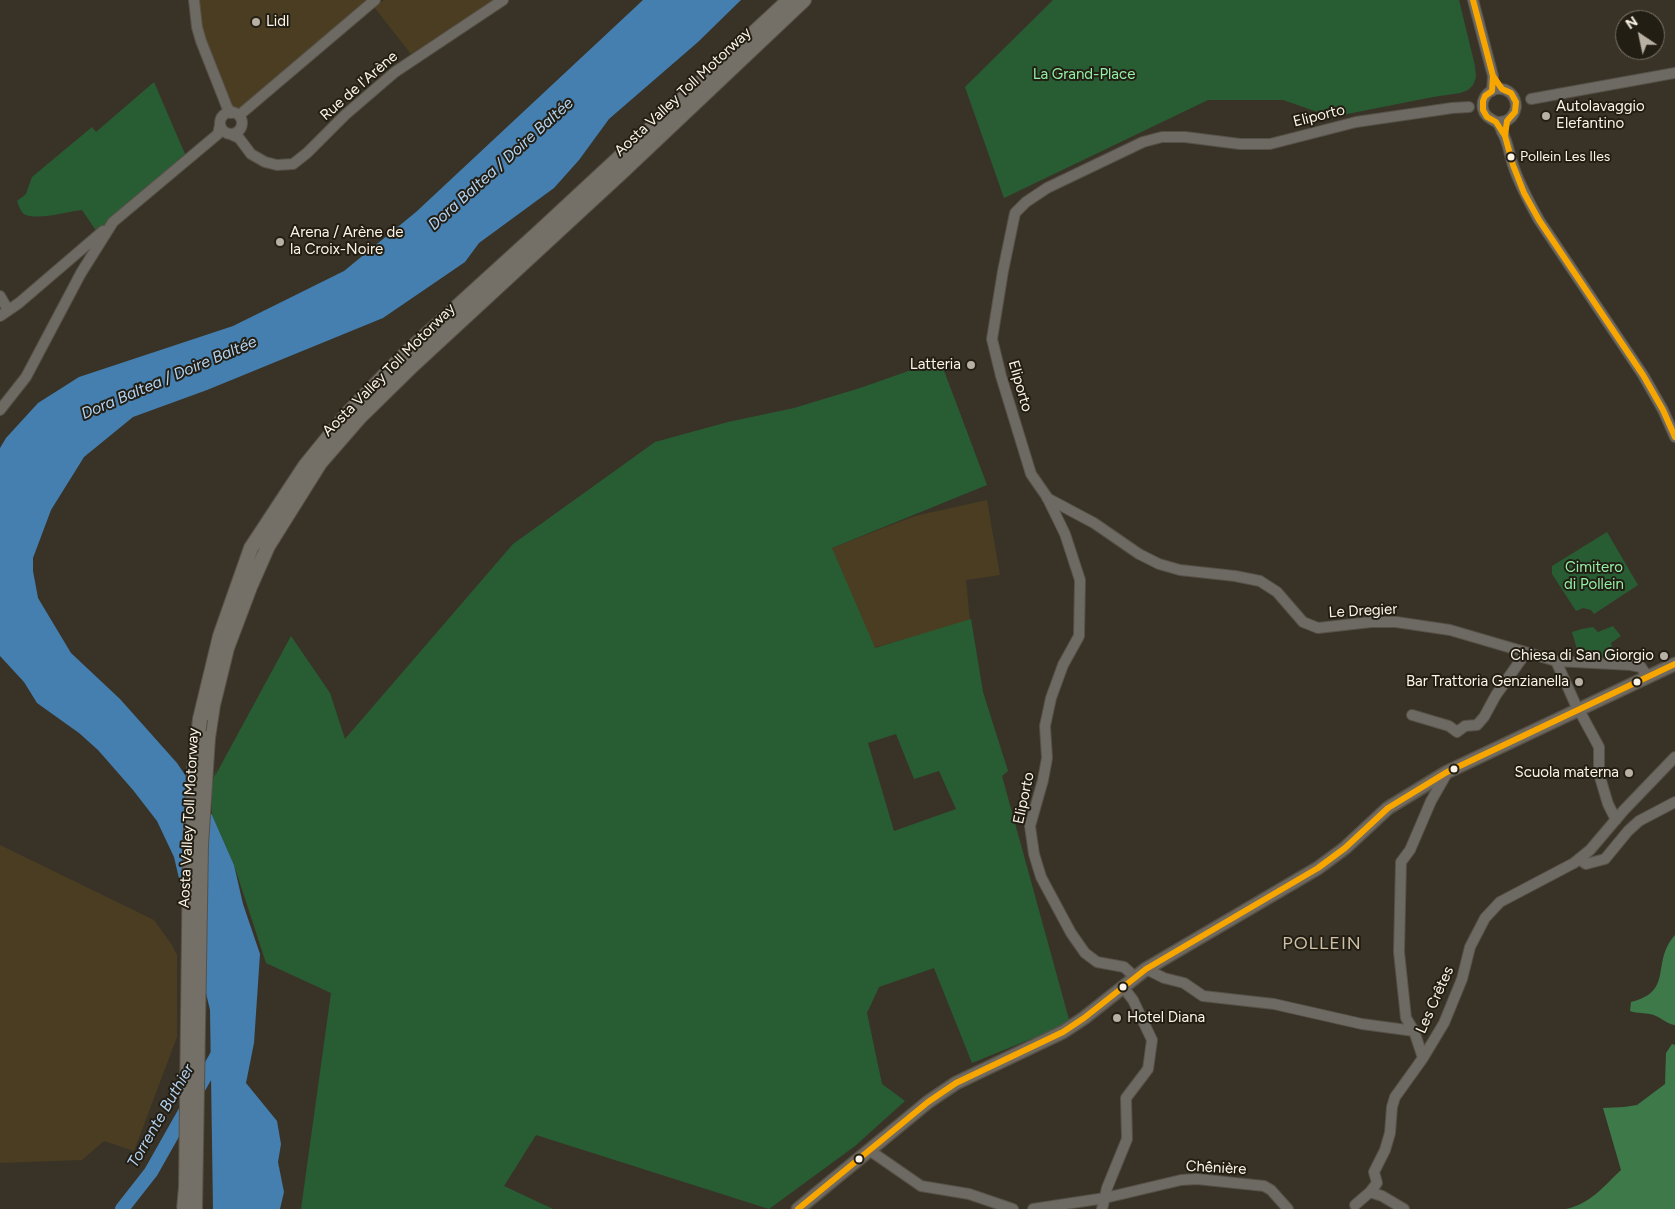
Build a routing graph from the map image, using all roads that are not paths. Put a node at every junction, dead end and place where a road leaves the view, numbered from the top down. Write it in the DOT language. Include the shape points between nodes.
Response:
graph roads {
  1 [pos="194,0"];
  2 [pos="375,0"];
  3 [pos="503,0"];
  4 [pos="789,0"];
  5 [pos="804,0"];
  6 [pos="1473,0"];
  7 [pos="1675,73"];
  8 [pos="1497,90"];
  9 [pos="1513,96"];
  10 [pos="1531,99"];
  11 [pos="1483,101"];
  12 [pos="1469,107"];
  13 [pos="1516,107"];
  14 [pos="1485,114"];
  15 [pos="1501,122"];
  16 [pos="231,123"];
  17 [pos="113,222"];
  18 [pos="0,296"];
  19 [pos="4,313"];
  20 [pos="0,410"];
  21 [pos="1675,437"];
  22 [pos="1046,497"];
  23 [pos="1525,654"];
  24 [pos="1556,661"];
  25 [pos="1675,664"];
  26 [pos="1651,676"];
  27 [pos="1579,710"];
  28 [pos="1412,715"];
  29 [pos="1675,757"];
  30 [pos="1447,772"];
  31 [pos="1675,802"];
  32 [pos="1616,820"];
  33 [pos="1579,859"];
  34 [pos="1146,969"];
  35 [pos="1135,977"];
  36 [pos="1123,987"];
  37 [pos="1414,1031"];
  38 [pos="1423,1058"];
  39 [pos="870,1150"];
  40 [pos="1370,1192"];
  41 [pos="1105,1198"];
  42 [pos="1354,1208"];
  43 [pos="184,1209"];
  44 [pos="195,1209"];
  45 [pos="798,1209"];
  46 [pos="1013,1209"];
  47 [pos="1033,1209"];
  48 [pos="1102,1209"];
  49 [pos="1288,1209"];
  50 [pos="1404,1209"];
  1 -- 16 [label="street, Rue de l'Arène" via="201,41"];
  2 -- 16 [label="street"];
  3 -- 16 [label="street, Rue de l'Arène" via="395,72 293,164 264,162 251,154"];
  4 -- 43 [label="highway, Aosta Valley Toll Motorway, bridge" via="404,355 348,413 311,458 251,548 208,678 194,769"];
  5 -- 44 [label="highway, Aosta Valley Toll Motorway, bridge" via="360,417 320,463 268,546 226,648 208,738 201,845"];
  6 -- 8 [label="street"];
  7 -- 10 [label="street"];
  8 -- 9 [label="street"];
  8 -- 11 [label="street" via="1485,96"];
  9 -- 10 [label="street"];
  9 -- 13 [label="street"];
  10 -- 13 [label="street"];
  11 -- 12 [label="street, Eliporto"];
  11 -- 14 [label="street"];
  12 -- 14 [label="street, Eliporto"];
  12 -- 22 [label="street, Eliporto" via="1356,122 1270,144 1162,137 1143,142 1055,184 1026,202 1015,213 992,339 1031,474"];
  13 -- 15 [label="street" via="1514,115"];
  14 -- 15 [label="street" via="1492,121"];
  15 -- 21 [label="street" via="1524,193 1643,375"];
  16 -- 17 [label="street"];
  17 -- 19 [label="street"];
  17 -- 20 [label="street" via="81,273 26,377"];
  18 -- 19 [label="street"];
  22 -- 23 [label="street, Le Dregier" via="1164,566 1260,581 1276,592 1303,622 1318,628 1371,622 1410,624 1450,630"];
  22 -- 35 [label="street, Eliporto" via="1065,534 1080,580 1080,607 1079,636 1063,665 1045,726 1047,758 1030,826 1034,854 1041,877 1071,934 1085,953 1097,962 1124,967"];
  23 -- 24 [label="street, Le Dregier"];
  23 -- 28 [label="street" via="1477,726 1465,726 1457,732 1449,726"];
  24 -- 26 [label="street, Le Dregier" via="1631,665 1641,667"];
  24 -- 27 [label="street"];
  25 -- 26 [label="main road"];
  26 -- 27 [label="main road"];
  27 -- 30 [label="main road"];
  27 -- 32 [label="street" via="1596,739 1599,774"];
  29 -- 32 [label="street, Les Crêtes"];
  30 -- 34 [label="main road" via="1388,808 1318,868"];
  30 -- 37 [label="street" via="1410,850 1401,862 1399,952 1406,1018"];
  31 -- 33 [label="street" via="1639,821 1604,859 1586,864"];
  32 -- 33 [label="street, Les Crêtes"];
  33 -- 38 [label="street, Les Crêtes" via="1500,902 1484,918 1470,947 1462,979 1444,1023"];
  34 -- 35 [label="main road"];
  34 -- 37 [label="street" via="1184,983 1203,996 1274,1004 1362,1024"];
  35 -- 36 [label="main road"];
  36 -- 39 [label="main road" via="1063,1032 949,1088"];
  36 -- 41 [label="street" via="1133,1000 1152,1040 1148,1069 1126,1098 1127,1139"];
  37 -- 38 [label="street"];
  38 -- 40 [label="street, Les Crêtes" via="1395,1096 1390,1133 1374,1172 1377,1183"];
  39 -- 45 [label="main road"];
  39 -- 46 [label="street" via="921,1186 969,1194"];
  40 -- 42 [label="street"];
  40 -- 50 [label="street"];
  41 -- 47 [label="street, Chênière"];
  41 -- 48 [label="street"];
  41 -- 49 [label="street, Chênière" via="1197,1179 1264,1186"];
}
